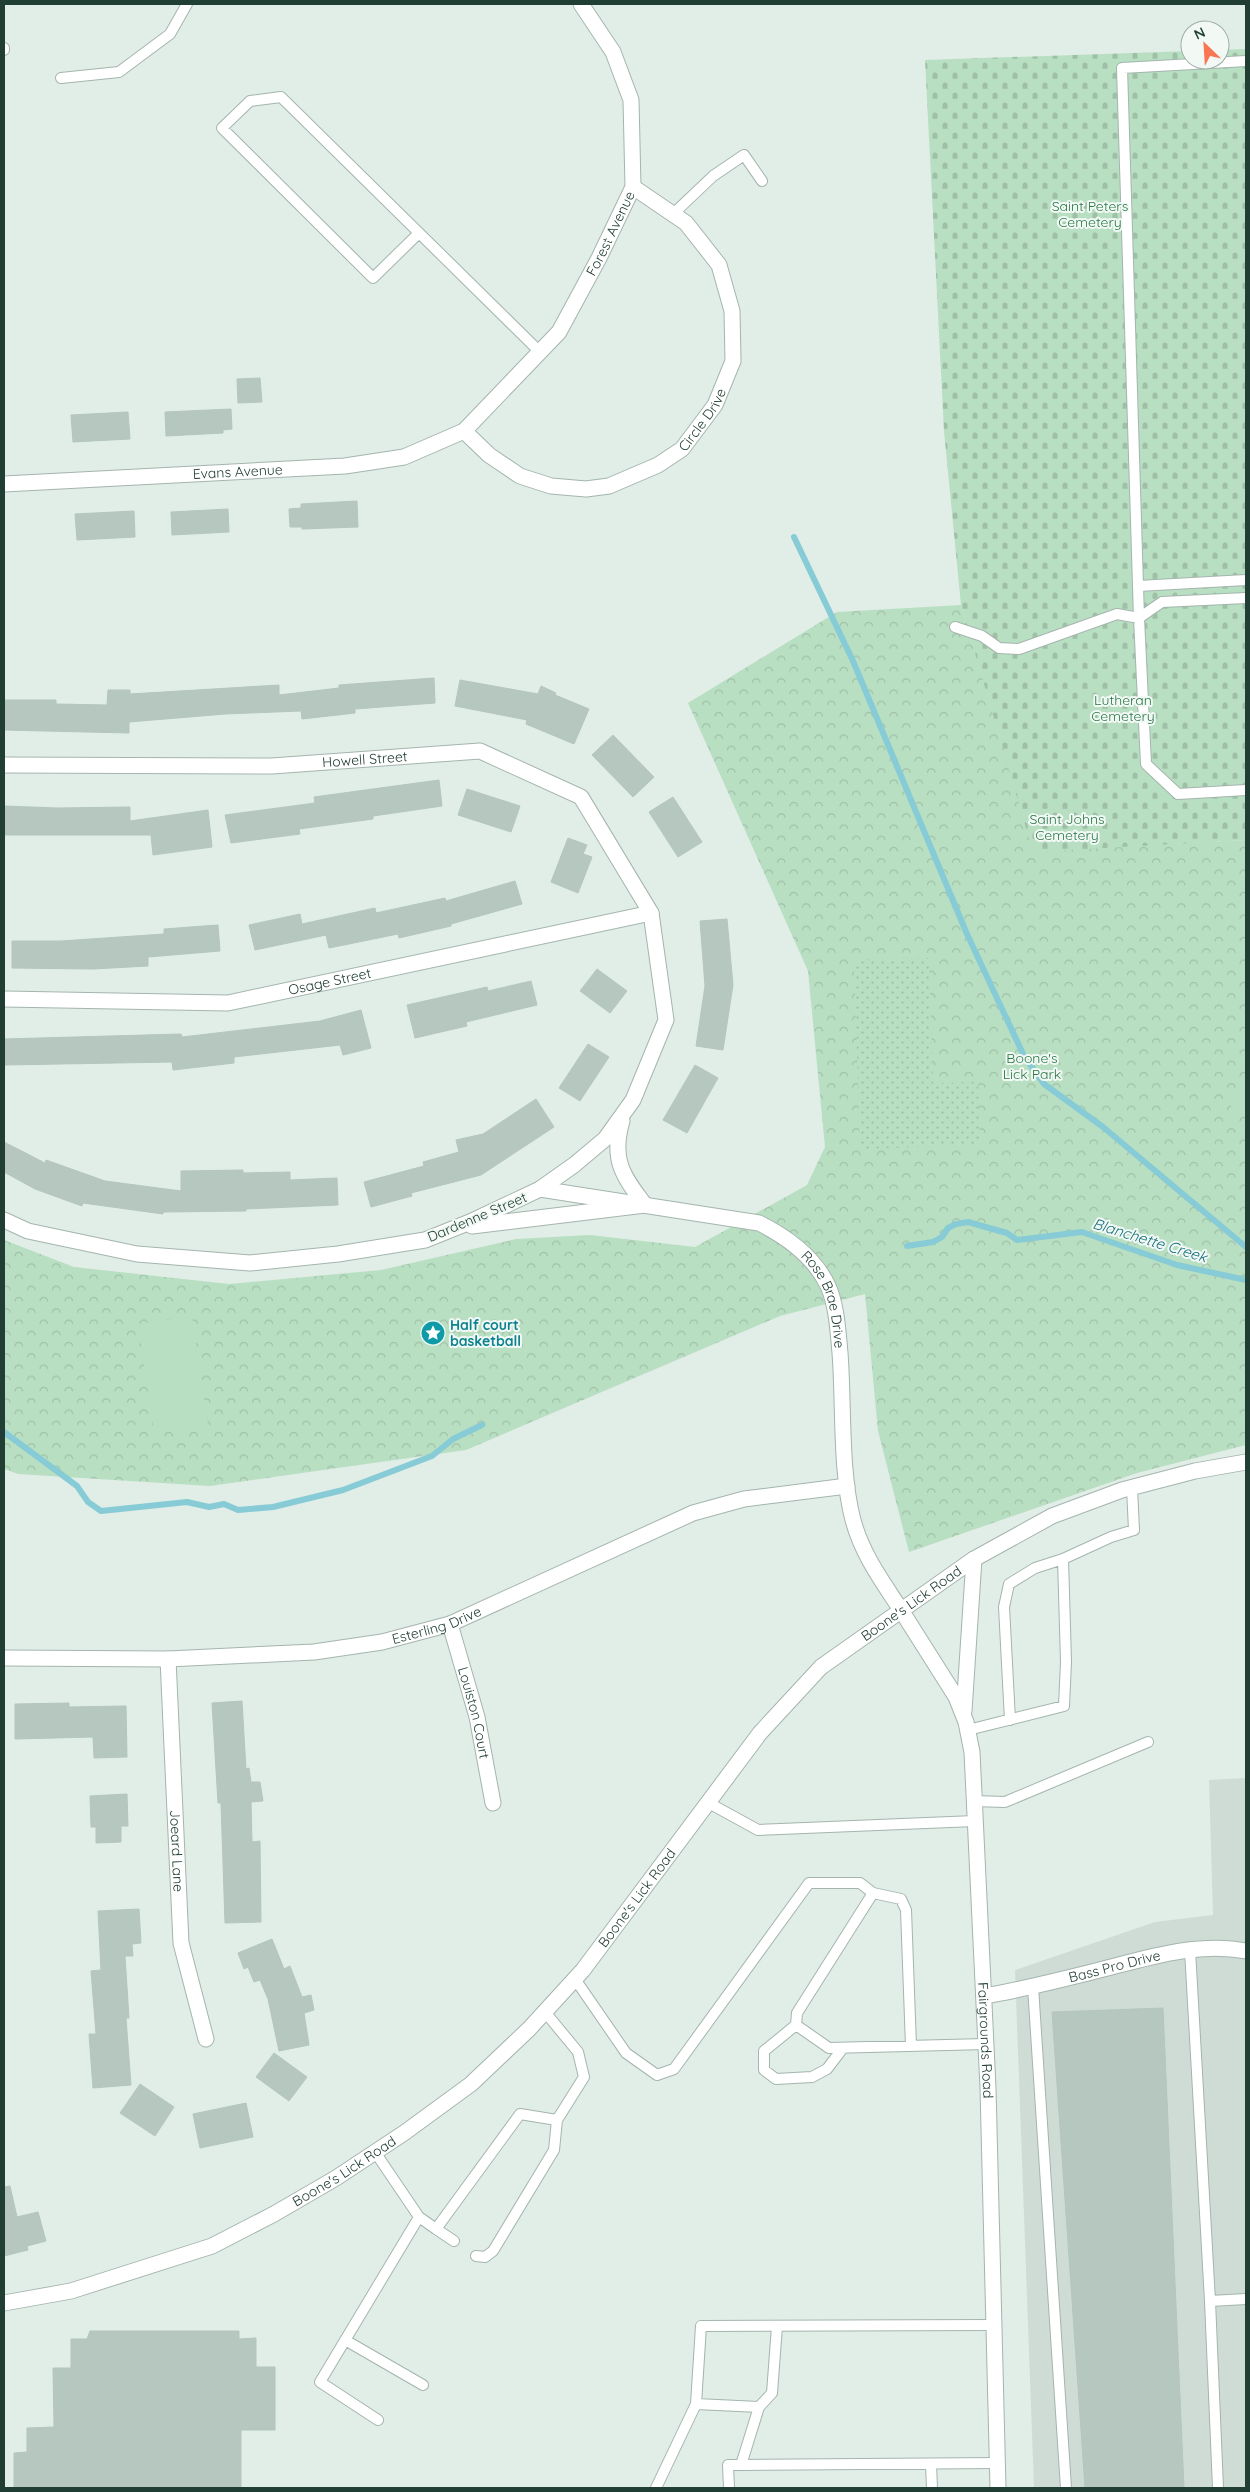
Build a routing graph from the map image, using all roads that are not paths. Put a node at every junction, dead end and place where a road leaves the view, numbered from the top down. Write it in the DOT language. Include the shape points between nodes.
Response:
graph roads {
  1 [pos="187,4"];
  2 [pos="581,4"];
  3 [pos="1246,61"];
  4 [pos="61,78"];
  5 [pos="762,181"];
  6 [pos="633,187"];
  7 [pos="673,214"];
  8 [pos="419,233"];
  9 [pos="540,352"];
  10 [pos="464,431"];
  11 [pos="4,484"];
  12 [pos="1246,580"];
  13 [pos="1138,586"];
  14 [pos="1246,598"];
  15 [pos="1139,618"];
  16 [pos="955,628"];
  17 [pos="4,765"];
  18 [pos="1246,790"];
  19 [pos="650,913"];
  20 [pos="4,999"];
  21 [pos="624,1112"];
  22 [pos="540,1189"];
  23 [pos="645,1205"];
  24 [pos="4,1220"];
  25 [pos="457,1228"];
  26 [pos="1246,1462"];
  27 [pos="847,1486"];
  28 [pos="1132,1488"];
  29 [pos="1063,1558"];
  30 [pos="974,1559"];
  31 [pos="901,1610"];
  32 [pos="450,1624"];
  33 [pos="4,1658"];
  34 [pos="168,1659"];
  35 [pos="964,1713"];
  36 [pos="1010,1720"];
  37 [pos="968,1730"];
  38 [pos="1148,1742"];
  39 [pos="974,1801"];
  40 [pos="707,1802"];
  41 [pos="493,1803"];
  42 [pos="975,1820"];
  43 [pos="873,1893"];
  44 [pos="1190,1950"];
  45 [pos="1246,1951"];
  46 [pos="575,1979"];
  47 [pos="1033,1987"];
  48 [pos="984,1996"];
  49 [pos="545,2012"];
  50 [pos="796,2025"];
  51 [pos="206,2039"];
  52 [pos="986,2044"];
  53 [pos="912,2046"];
  54 [pos="843,2048"];
  55 [pos="557,2120"];
  56 [pos="376,2152"];
  57 [pos="419,2217"];
  58 [pos="436,2229"];
  59 [pos="454,2241"];
  60 [pos="476,2256"];
  61 [pos="1246,2299"];
  62 [pos="1210,2301"];
  63 [pos="4,2303"];
  64 [pos="994,2325"];
  65 [pos="776,2326"];
  66 [pos="345,2340"];
  67 [pos="423,2385"];
  68 [pos="696,2404"];
  69 [pos="760,2407"];
  70 [pos="378,2420"];
  71 [pos="741,2464"];
  72 [pos="930,2464"];
  73 [pos="998,2464"];
  74 [pos="656,2488"];
  75 [pos="729,2488"];
  76 [pos="932,2488"];
  77 [pos="998,2488"];
  78 [pos="1066,2488"];
  79 [pos="1218,2488"];
  1 -- 4 [label="lane" via="170,34 119,72"];
  2 -- 6 [label="street, Forest Avenue" via="613,52 631,100"];
  3 -- 13 [label="lane" via="1122,68"];
  5 -- 7 [label="lane" via="744,155 713,176"];
  6 -- 7 [label="street, Circle Drive"];
  6 -- 9 [label="street, Forest Avenue" via="559,332"];
  7 -- 10 [label="street, Circle Drive" via="686,223 718,265 732,311 733,361 715,405 682,449 633,477 609,486 586,489 551,486 520,476 489,455"];
  8 -- 8 [label="lane" via="281,97 250,101 222,128 373,278"];
  8 -- 9 [label="lane"];
  9 -- 10 [label="street, Forest Avenue"];
  10 -- 11 [label="street, Evans Avenue" via="404,457 345,466"];
  12 -- 13 [label="lane"];
  13 -- 15 [label="lane"];
  14 -- 15 [label="lane" via="1162,602"];
  15 -- 16 [label="lane" via="1117,614 1019,649 999,648 982,636"];
  15 -- 18 [label="lane" via="1146,764 1178,794"];
  17 -- 19 [label="street, Howell Street" via="272,766 480,751 581,797"];
  19 -- 20 [label="street, Osage Street" via="228,1002"];
  19 -- 21 [label="street, Dardenne Street" via="666,1020 633,1100"];
  21 -- 22 [label="street, Dardenne Street" via="605,1139"];
  21 -- 23 [label="street" via="616,1147 619,1163 627,1181"];
  22 -- 23 [label="street, Rose Brae Drive"];
  22 -- 25 [label="street, Dardenne Street"];
  23 -- 25 [label="street"];
  23 -- 27 [label="street, Rose Brae Drive" via="758,1223 784,1235 815,1266 828,1286 838,1326"];
  24 -- 25 [label="street, Dardenne Street" via="28,1231 137,1254 250,1263 338,1254 425,1240"];
  26 -- 28 [label="street, Boone's Lick Road"];
  27 -- 31 [label="street, Rose Brae Drive" via="852,1520 863,1552"];
  27 -- 32 [label="street, Esterling Drive" via="744,1499 693,1513"];
  28 -- 29 [label="lane" via="1134,1530 1111,1536"];
  28 -- 30 [label="street, Boone's Lick Road" via="1052,1516"];
  29 -- 36 [label="lane" via="1035,1568 1009,1584 1004,1607"];
  29 -- 36 [label="lane" via="1064,1706"];
  30 -- 31 [label="street, Boone's Lick Road"];
  30 -- 35 [label="street"];
  31 -- 35 [label="street, Fairgrounds Road"];
  31 -- 40 [label="street, Boone's Lick Road" via="821,1667 760,1733"];
  32 -- 34 [label="street, Esterling Drive" via="382,1642 314,1652"];
  32 -- 41 [label="street, Louiston Court" via="477,1717"];
  33 -- 34 [label="street, Esterling Drive"];
  34 -- 51 [label="street, Joeard Lane" via="181,1943"];
  35 -- 37 [label="street, Fairgrounds Road"];
  36 -- 37 [label="lane"];
  37 -- 39 [label="street, Fairgrounds Road"];
  38 -- 39 [label="lane" via="1005,1802"];
  39 -- 42 [label="street, Fairgrounds Road"];
  40 -- 42 [label="lane" via="758,1830"];
  40 -- 46 [label="street, Boone's Lick Road"];
  42 -- 48 [label="street, Fairgrounds Road"];
  43 -- 46 [label="lane" via="860,1883 809,1883 674,2069 657,2075 626,2053"];
  43 -- 50 [label="lane" via="797,2013"];
  43 -- 53 [label="lane" via="901,1900 906,1910"];
  44 -- 45 [label="street, Bass Pro Drive" via="1229,1948"];
  44 -- 47 [label="street, Bass Pro Drive"];
  44 -- 62 [label="lane"];
  46 -- 49 [label="street, Boone's Lick Road"];
  47 -- 48 [label="street, Bass Pro Drive"];
  47 -- 78 [label="lane"];
  48 -- 52 [label="street, Fairgrounds Road"];
  49 -- 55 [label="lane" via="578,2052 584,2077"];
  49 -- 56 [label="street, Boone's Lick Road" via="471,2084"];
  50 -- 54 [label="lane" via="829,2048"];
  50 -- 54 [label="lane" via="764,2050 764,2070 776,2079 812,2077 827,2069"];
  52 -- 53 [label="lane"];
  52 -- 64 [label="street, Fairgrounds Road"];
  53 -- 54 [label="lane"];
  55 -- 58 [label="lane" via="520,2114"];
  55 -- 60 [label="lane" via="554,2150 493,2250 485,2256"];
  56 -- 57 [label="lane"];
  56 -- 63 [label="street, Boone's Lick Road" via="274,2214 212,2246 71,2291"];
  57 -- 58 [label="lane"];
  57 -- 66 [label="lane"];
  58 -- 59 [label="lane"];
  61 -- 62 [label="lane"];
  62 -- 79 [label="lane"];
  64 -- 65 [label="lane"];
  64 -- 73 [label="street, Fairgrounds Road"];
  65 -- 68 [label="lane" via="701,2326"];
  65 -- 69 [label="lane" via="772,2393"];
  66 -- 67 [label="lane"];
  66 -- 70 [label="lane" via="320,2382"];
  68 -- 69 [label="lane"];
  68 -- 74 [label="lane"];
  69 -- 71 [label="lane"];
  71 -- 72 [label="lane"];
  71 -- 75 [label="lane" via="728,2465"];
  72 -- 73 [label="lane"];
  72 -- 76 [label="lane"];
  73 -- 77 [label="street, Fairgrounds Road"];
}
